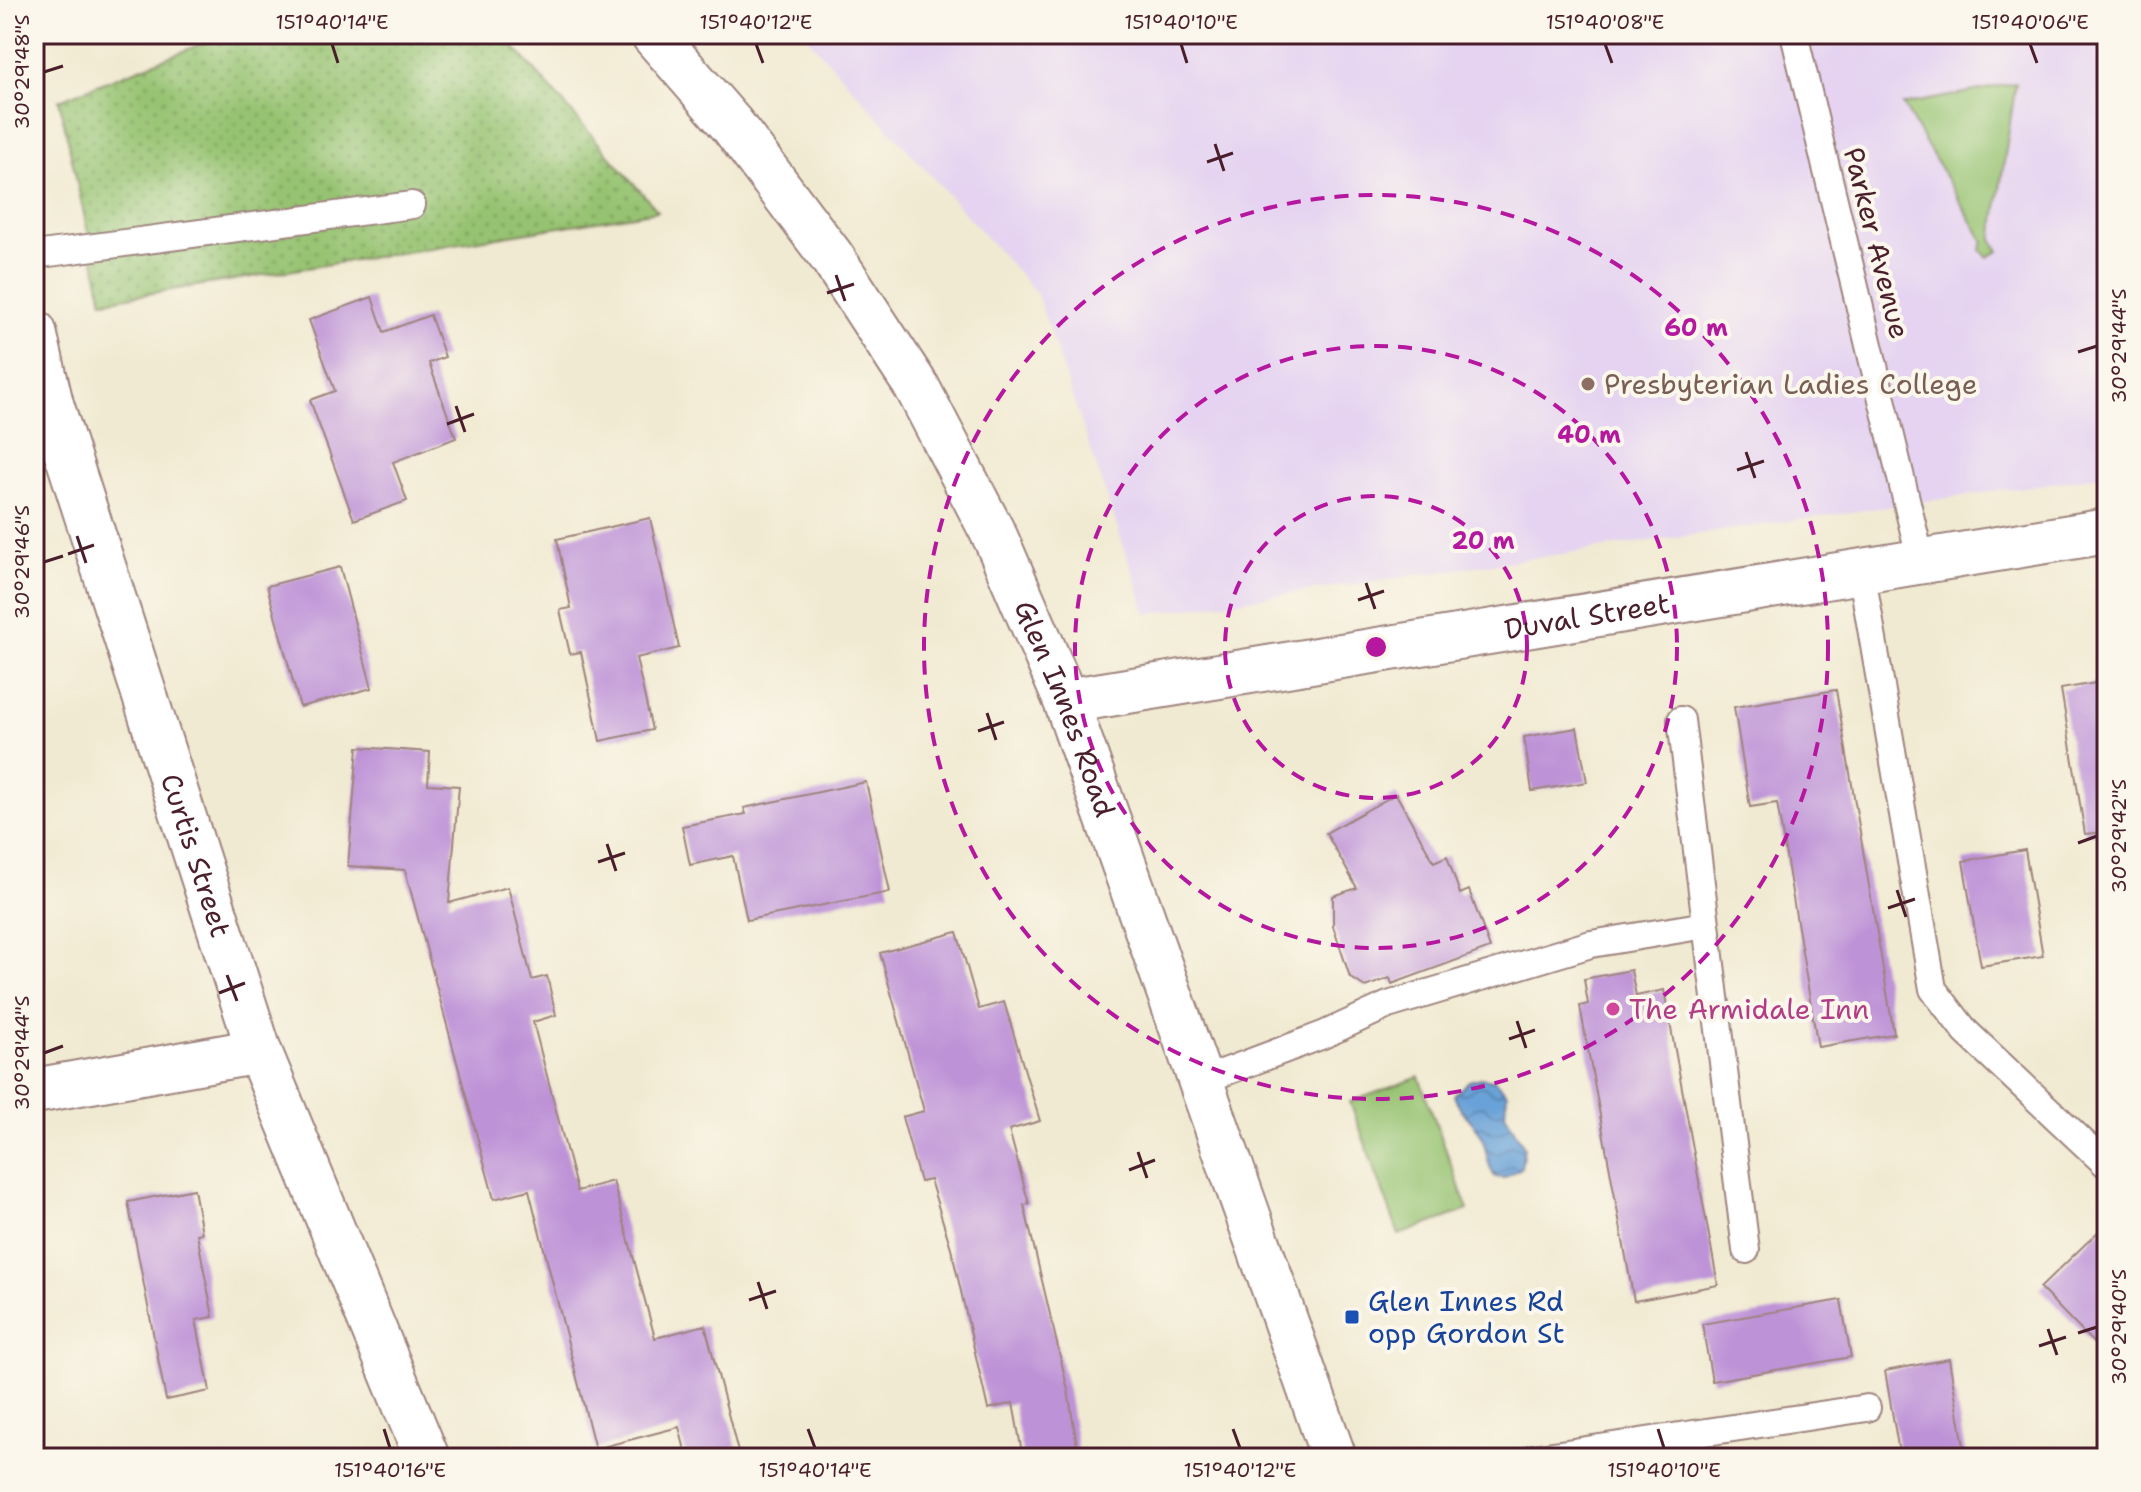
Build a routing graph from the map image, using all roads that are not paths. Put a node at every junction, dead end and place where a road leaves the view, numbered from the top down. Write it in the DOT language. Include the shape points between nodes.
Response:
graph roads {
  1 [pos="653,34"];
  2 [pos="1794,34"];
  3 [pos="412,205"];
  4 [pos="34,255"];
  5 [pos="34,332"];
  6 [pos="2107,531"];
  7 [pos="1921,561"];
  8 [pos="1861,570"];
  9 [pos="1066,701"];
  10 [pos="1681,720"];
  11 [pos="1706,925"];
  12 [pos="259,1051"];
  13 [pos="1201,1081"];
  14 [pos="34,1091"];
  15 [pos="2107,1165"];
  16 [pos="1746,1250"];
  17 [pos="1867,1408"];
  18 [pos="427,1458"];
  19 [pos="1334,1458"];
  20 [pos="1533,1458"];
  1 -- 9 [label="street, Glen Innes Road" via="732,125 831,256 918,389 996,539"];
  2 -- 7 [label="lane, Parker Avenue"];
  3 -- 4 [label="lane"];
  5 -- 12 [label="street, Curtis Street" via="51,404"];
  6 -- 7 [label="street, Duval Street"];
  7 -- 8 [label="street, Duval Street"];
  8 -- 9 [label="street, Duval Street"];
  8 -- 15 [label="lane" via="1933,989 1966,1032"];
  9 -- 13 [label="street, Glen Innes Road"];
  10 -- 11 [label="lane"];
  11 -- 13 [label="lane" via="1591,944 1388,1005"];
  11 -- 16 [label="lane"];
  12 -- 14 [label="street"];
  12 -- 18 [label="street, Curtis Street"];
  13 -- 19 [label="street, Glen Innes Road"];
  17 -- 20 [label="lane"];
}
